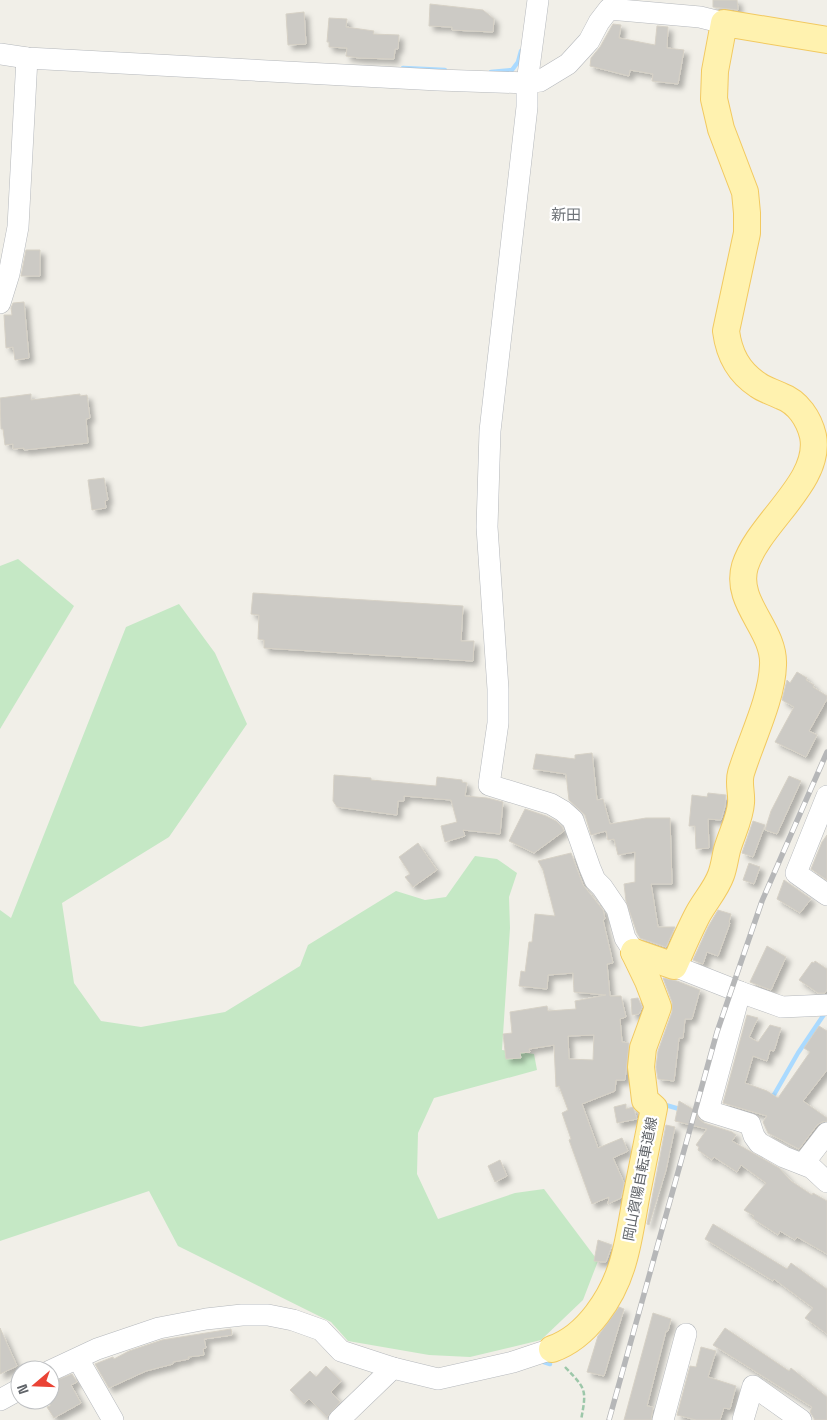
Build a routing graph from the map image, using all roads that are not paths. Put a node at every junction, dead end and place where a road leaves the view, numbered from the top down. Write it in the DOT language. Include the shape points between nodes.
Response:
graph roads {
  1 [pos="538,0"];
  2 [pos="724,23"];
  3 [pos="827,40"];
  4 [pos="0,54"];
  5 [pos="27,58"];
  6 [pos="527,83"];
  7 [pos="0,303"];
  8 [pos="826,800"];
  9 [pos="827,895"];
  10 [pos="634,952"];
  11 [pos="674,966"];
  12 [pos="740,992"];
  13 [pos="827,1005"];
  14 [pos="827,1133"];
  15 [pos="805,1162"];
  16 [pos="827,1182"];
  17 [pos="686,1334"];
  18 [pos="552,1349"];
  19 [pos="78,1359"];
  20 [pos="60,1367"];
  21 [pos="393,1368"];
  22 [pos="113,1420"];
  23 [pos="339,1420"];
  24 [pos="664,1420"];
  25 [pos="743,1420"];
  26 [pos="801,1420"];
  1 -- 6 [label="street"];
  2 -- 3 [label="main road"];
  2 -- 6 [label="street" via="700,17 608,9 589,41 568,64 540,81"];
  2 -- 11 [label="main road" via="714,99 721,129 742,183 747,213 726,332 728,345 736,363 750,379 784,396 804,414 811,429 814,449 807,475 754,546 746,564 744,590 769,641 774,656 773,672 740,775 740,809 721,876 698,914"];
  4 -- 5 [label="street"];
  5 -- 6 [label="street"];
  5 -- 7 [label="street" via="18,227"];
  6 -- 10 [label="street" via="527,108 490,432 487,528 498,723 489,785 551,804 573,820 595,880 617,909 625,938"];
  8 -- 9 [label="street" via="796,873"];
  10 -- 11 [label="main road"];
  10 -- 18 [label="main road, 岡山賀陽自転車道線" via="658,1007 643,1048 642,1067 645,1100 654,1108 624,1260 598,1314 563,1346"];
  11 -- 12 [label="street"];
  12 -- 13 [label="street" via="782,1007"];
  12 -- 15 [label="street" via="708,1111 750,1124 759,1143 784,1157"];
  14 -- 15 [label="street"];
  15 -- 16 [label="street"];
  17 -- 24 [label="street"];
  18 -- 21 [label="street" via="513,1362 438,1379"];
  19 -- 20 [label="street"];
  19 -- 21 [label="street" via="97,1349 159,1328 233,1316 268,1315 321,1330 340,1351"];
  19 -- 22 [label="street"];
  21 -- 23 [label="street"];
  25 -- 26 [label="street" via="753,1386"];
}
